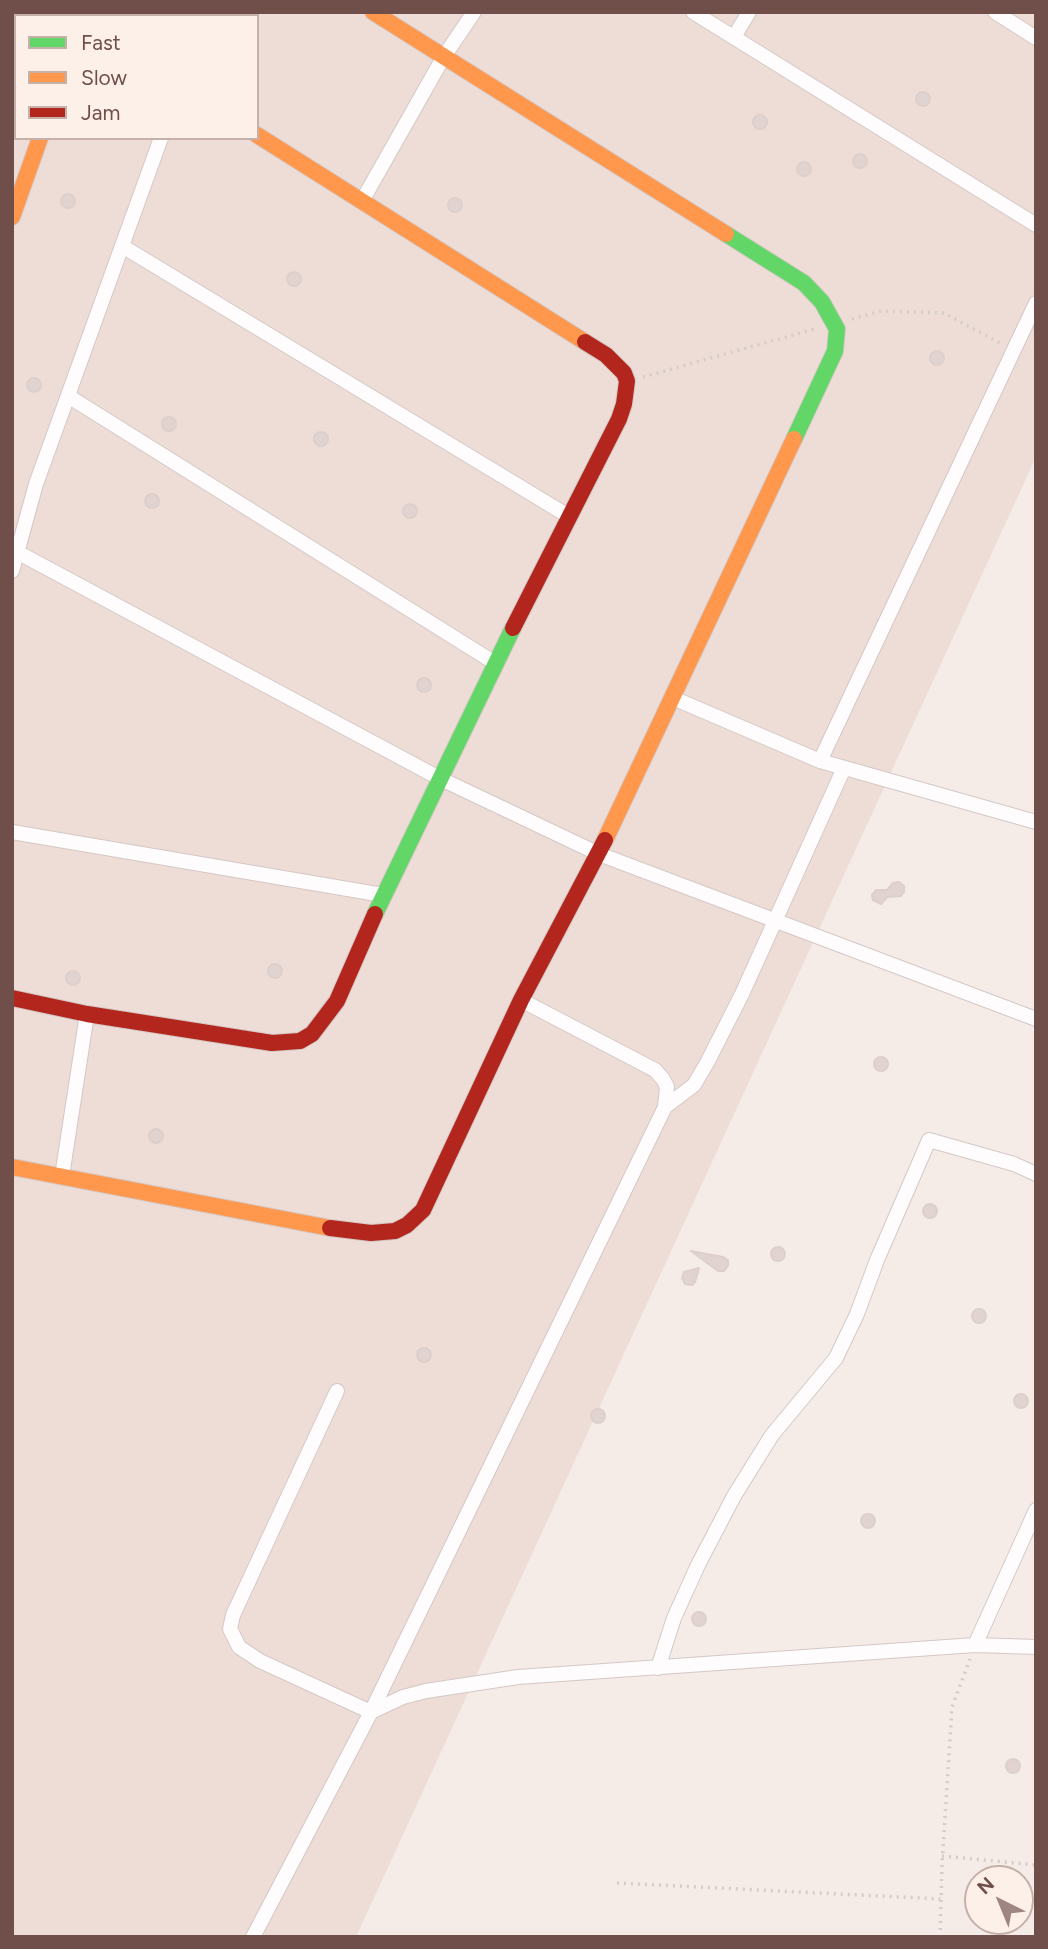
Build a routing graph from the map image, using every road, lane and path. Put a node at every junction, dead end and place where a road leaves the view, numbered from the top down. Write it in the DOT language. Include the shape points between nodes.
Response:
graph roads {
  1 [pos="373,12"];
  2 [pos="474,12"];
  3 [pos="693,12"];
  4 [pos="749,12"];
  5 [pos="995,12"];
  6 [pos="734,37"];
  7 [pos="1036,38"];
  8 [pos="443,58"];
  9 [pos="259,136"];
  10 [pos="39,140"];
  11 [pos="160,140"];
  12 [pos="18,184"];
  13 [pos="362,201"];
  14 [pos="12,217"];
  15 [pos="1036,225"];
  16 [pos="122,246"];
  17 [pos="1036,303"];
  18 [pos="68,396"];
  19 [pos="570,517"];
  20 [pos="17,552"];
  21 [pos="12,571"];
  22 [pos="495,663"];
  23 [pos="673,698"];
  24 [pos="820,761"];
  25 [pos="844,768"];
  26 [pos="439,778"];
  27 [pos="1036,822"];
  28 [pos="12,832"];
  29 [pos="599,854"];
  30 [pos="383,895"];
  31 [pos="774,922"];
  32 [pos="12,998"];
  33 [pos="521,999"];
  34 [pos="87,1014"];
  35 [pos="1036,1019"];
  36 [pos="665,1107"];
  37 [pos="12,1167"];
  38 [pos="1036,1174"];
  39 [pos="62,1176"];
  40 [pos="337,1391"];
  41 [pos="1036,1510"];
  42 [pos="975,1645"];
  43 [pos="1036,1647"];
  44 [pos="658,1668"];
  45 [pos="371,1712"];
  46 [pos="942,1856"];
  47 [pos="1036,1865"];
  48 [pos="617,1884"];
  49 [pos="941,1899"];
  50 [pos="253,1937"];
  51 [pos="940,1937"];
  1 -- 8 [label="street"];
  2 -- 8 [label="street"];
  3 -- 6 [label="street"];
  4 -- 6 [label="street"];
  5 -- 7 [label="street"];
  6 -- 15 [label="street"];
  8 -- 13 [label="street"];
  8 -- 23 [label="street" via="804,283 822,302 837,329 829,366"];
  9 -- 13 [label="street"];
  10 -- 12 [label="street"];
  11 -- 16 [label="street"];
  12 -- 14 [label="street"];
  13 -- 19 [label="street" via="594,345 624,373 627,391 619,419"];
  16 -- 18 [label="street"];
  16 -- 19 [label="street"];
  17 -- 24 [label="street"];
  18 -- 20 [label="street"];
  18 -- 22 [label="street"];
  19 -- 22 [label="street"];
  20 -- 21 [label="street"];
  20 -- 26 [label="street"];
  22 -- 26 [label="street"];
  23 -- 24 [label="street"];
  23 -- 29 [label="street"];
  24 -- 25 [label="street"];
  25 -- 27 [label="street"];
  25 -- 31 [label="street"];
  26 -- 29 [label="street"];
  26 -- 30 [label="street"];
  28 -- 30 [label="street"];
  29 -- 31 [label="street"];
  29 -- 33 [label="street"];
  30 -- 34 [label="street" via="337,1001 307,1038 272,1043"];
  31 -- 35 [label="street"];
  31 -- 36 [label="street" via="694,1085"];
  32 -- 34 [label="street"];
  33 -- 36 [label="street" via="655,1070 667,1087"];
  33 -- 39 [label="street" via="423,1210 395,1231 338,1229"];
  34 -- 39 [label="street"];
  36 -- 45 [label="street"];
  37 -- 39 [label="street"];
  38 -- 44 [label="street" via="929,1140 836,1358 772,1435 734,1496 679,1607"];
  40 -- 45 [label="street" via="230,1629 239,1647 260,1661"];
  41 -- 42 [label="street"];
  42 -- 43 [label="street"];
  42 -- 44 [label="street"];
  42 -- 46 [label="path" via="952,1707"];
  44 -- 45 [label="street" via="462,1684 403,1697"];
  45 -- 50 [label="street"];
  46 -- 47 [label="path"];
  46 -- 49 [label="path"];
  48 -- 49 [label="path"];
  49 -- 51 [label="path"];
}
